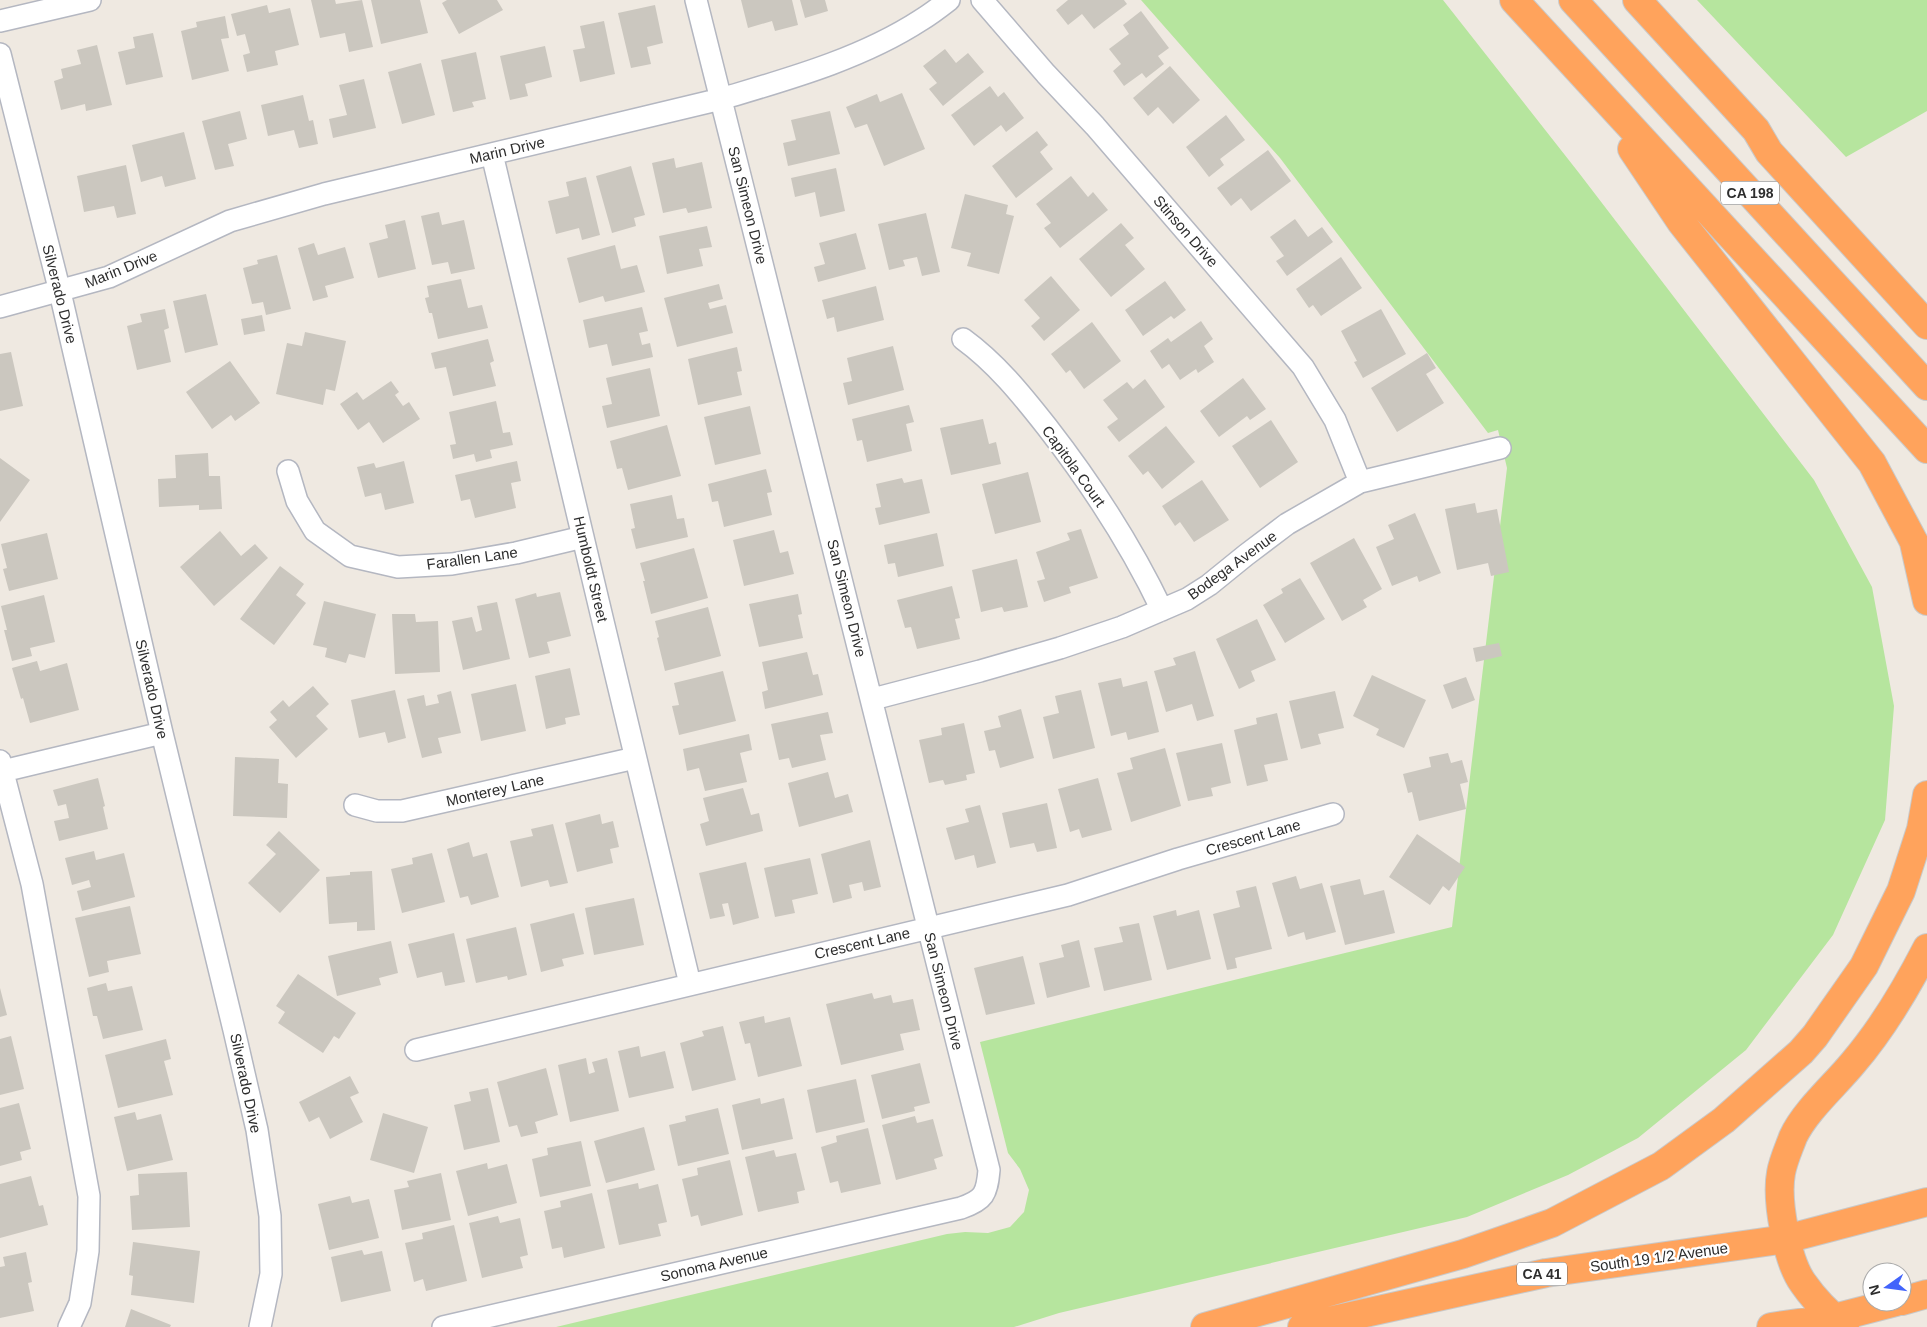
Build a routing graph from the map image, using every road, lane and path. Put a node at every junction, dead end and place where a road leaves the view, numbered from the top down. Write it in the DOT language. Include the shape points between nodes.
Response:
graph roads {
  1 [pos="90,0"];
  2 [pos="696,0"];
  3 [pos="949,0"];
  4 [pos="982,0"];
  5 [pos="1514,0"];
  6 [pos="1572,0"];
  7 [pos="1638,0"];
  8 [pos="0,21"];
  9 [pos="0,54"];
  10 [pos="1581,73"];
  11 [pos="721,99"];
  12 [pos="1756,130"];
  13 [pos="492,154"];
  14 [pos="60,292"];
  15 [pos="1927,303"];
  16 [pos="0,307"];
  17 [pos="1927,326"];
  18 [pos="963,339"];
  19 [pos="1927,386"];
  20 [pos="1500,448"];
  21 [pos="1927,449"];
  22 [pos="288,471"];
  23 [pos="1360,482"];
  24 [pos="583,537"];
  25 [pos="1920,552"];
  26 [pos="1927,601"];
  27 [pos="1162,610"];
  28 [pos="873,699"];
  29 [pos="162,732"];
  30 [pos="635,758"];
  31 [pos="1,766"];
  32 [pos="1927,795"];
  33 [pos="355,806"];
  34 [pos="1333,814"];
  35 [pos="928,928"];
  36 [pos="1927,948"];
  37 [pos="690,984"];
  38 [pos="416,1050"];
  39 [pos="984,1196"];
  40 [pos="1927,1202"];
  41 [pos="1786,1239"];
  42 [pos="1927,1294"];
  43 [pos="1912,1298"];
  44 [pos="1868,1312"];
  45 [pos="1839,1322"];
  46 [pos="69,1327"];
  47 [pos="260,1327"];
  48 [pos="443,1327"];
  49 [pos="1204,1327"];
  50 [pos="1302,1327"];
  51 [pos="1771,1327"];
  1 -- 8 [label="street"];
  2 -- 11 [label="street, San Simeon Drive"];
  3 -- 11 [label="street, Marin Drive" via="921,21 880,43 800,74"];
  4 -- 23 [label="street, Stinson Drive" via="1303,366 1335,420"];
  5 -- 10 [label="highway, CA 198"];
  6 -- 19 [label="highway, CA 198"];
  7 -- 12 [label="highway, CA 198"];
  9 -- 14 [label="street, Silverado Drive"];
  10 -- 21 [label="highway, CA 198"];
  10 -- 25 [label="highway" via="1681,222 1872,463"];
  11 -- 13 [label="street, Marin Drive"];
  11 -- 28 [label="street, San Simeon Drive"];
  12 -- 15 [label="highway" via="1775,142"];
  12 -- 17 [label="highway, CA 198" via="1769,152"];
  13 -- 14 [label="street, Marin Drive" via="324,194 230,221 109,277"];
  13 -- 24 [label="street, Humboldt Street"];
  14 -- 16 [label="street, Marin Drive"];
  14 -- 29 [label="street, Silverado Drive"];
  18 -- 27 [label="street, Capitola Court" via="986,355 1070,456 1140,564"];
  20 -- 23 [label="street, Bodega Avenue"];
  22 -- 24 [label="street, Farallen Lane" via="297,501 315,531 350,556 398,567 452,564"];
  23 -- 27 [label="street, Bodega Avenue" via="1287,524 1209,585"];
  24 -- 30 [label="street, Humboldt Street"];
  25 -- 26 [label="highway"];
  27 -- 28 [label="street, Bodega Avenue" via="1060,648"];
  28 -- 35 [label="street, San Simeon Drive"];
  29 -- 31 [label="street"];
  29 -- 47 [label="street, Silverado Drive" via="257,1130 270,1216 271,1274"];
  30 -- 33 [label="street, Monterey Lane" via="402,811 377,811"];
  30 -- 37 [label="street, Humboldt Street"];
  31 -- 46 [label="street" via="32,884 89,1196 88,1251 80,1303"];
  32 -- 49 [label="highway" via="1921,829 1901,891 1864,966 1801,1052 1724,1120 1661,1166 1552,1223 1463,1254"];
  34 -- 35 [label="street, Crescent Lane" via="1068,895"];
  35 -- 37 [label="street, Crescent Lane"];
  35 -- 39 [label="street, San Simeon Drive" via="990,1170"];
  36 -- 41 [label="highway" via="1888,1018 1794,1135 1781,1172 1780,1196"];
  37 -- 38 [label="street, Crescent Lane"];
  39 -- 48 [label="street, Sonoma Avenue" via="961,1208"];
  40 -- 41 [label="highway, South 19 1/2 Avenue / CA 41"];
  41 -- 45 [label="highway" via="1802,1283"];
  41 -- 50 [label="highway, South 19 1/2 Avenue / CA 41" via="1546,1273"];
  42 -- 43 [label="highway"];
  44 -- 45 [label="highway"];
  45 -- 51 [label="highway"];
}
